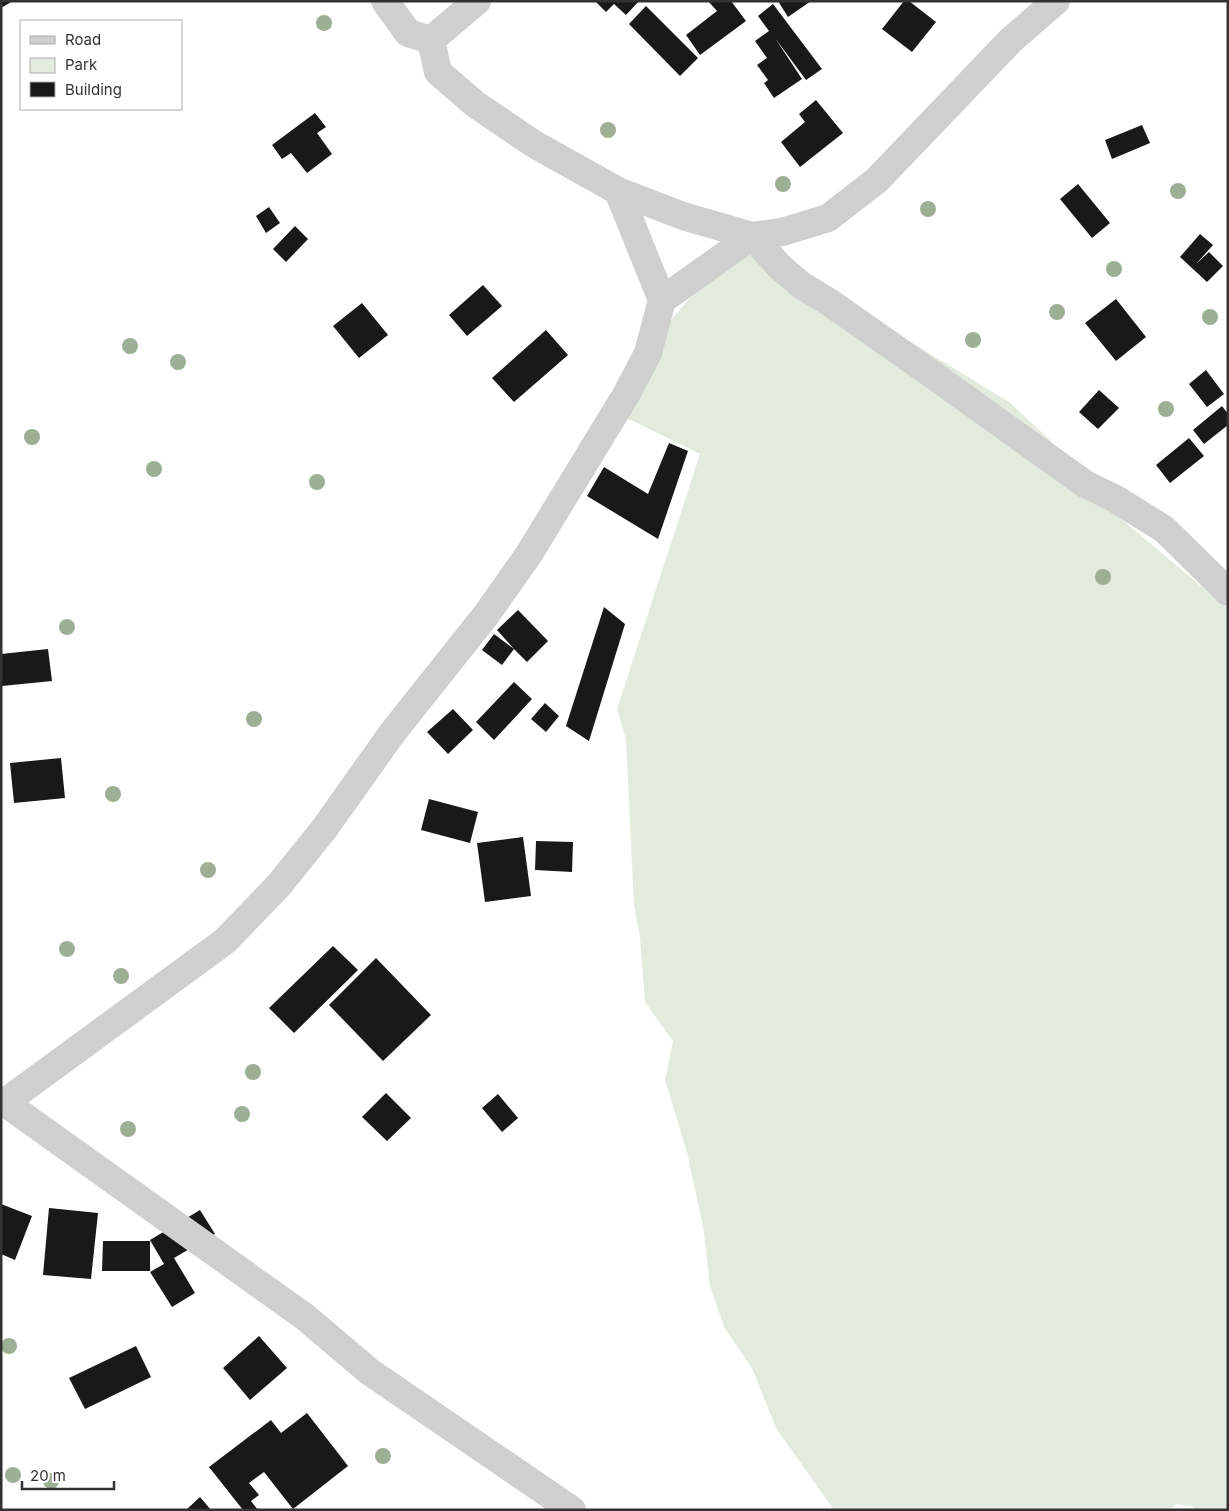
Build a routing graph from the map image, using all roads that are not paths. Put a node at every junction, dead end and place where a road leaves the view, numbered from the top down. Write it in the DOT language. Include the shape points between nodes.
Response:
graph roads {
  1 [pos="385,1"];
  2 [pos="477,1"];
  3 [pos="1056,1"];
  4 [pos="431,40"];
  5 [pos="618,191"];
  6 [pos="752,236"];
  7 [pos="662,300"];
  8 [pos="1228,592"];
  9 [pos="2,1101"];
  10 [pos="572,1510"];
  1 -- 4 [label="street" via="408,33"];
  2 -- 4 [label="street"];
  3 -- 6 [label="street" via="1010,41 877,180 835,213 782,232"];
  4 -- 5 [label="street" via="438,72 475,104 534,144"];
  5 -- 6 [label="street" via="683,216"];
  5 -- 7 [label="street"];
  6 -- 7 [label="street"];
  6 -- 8 [label="street" via="801,285 1085,484 1164,528"];
  7 -- 9 [label="street" via="648,353 529,554 280,885 225,941"];
  9 -- 10 [label="street" via="305,1317 370,1372"];
}
